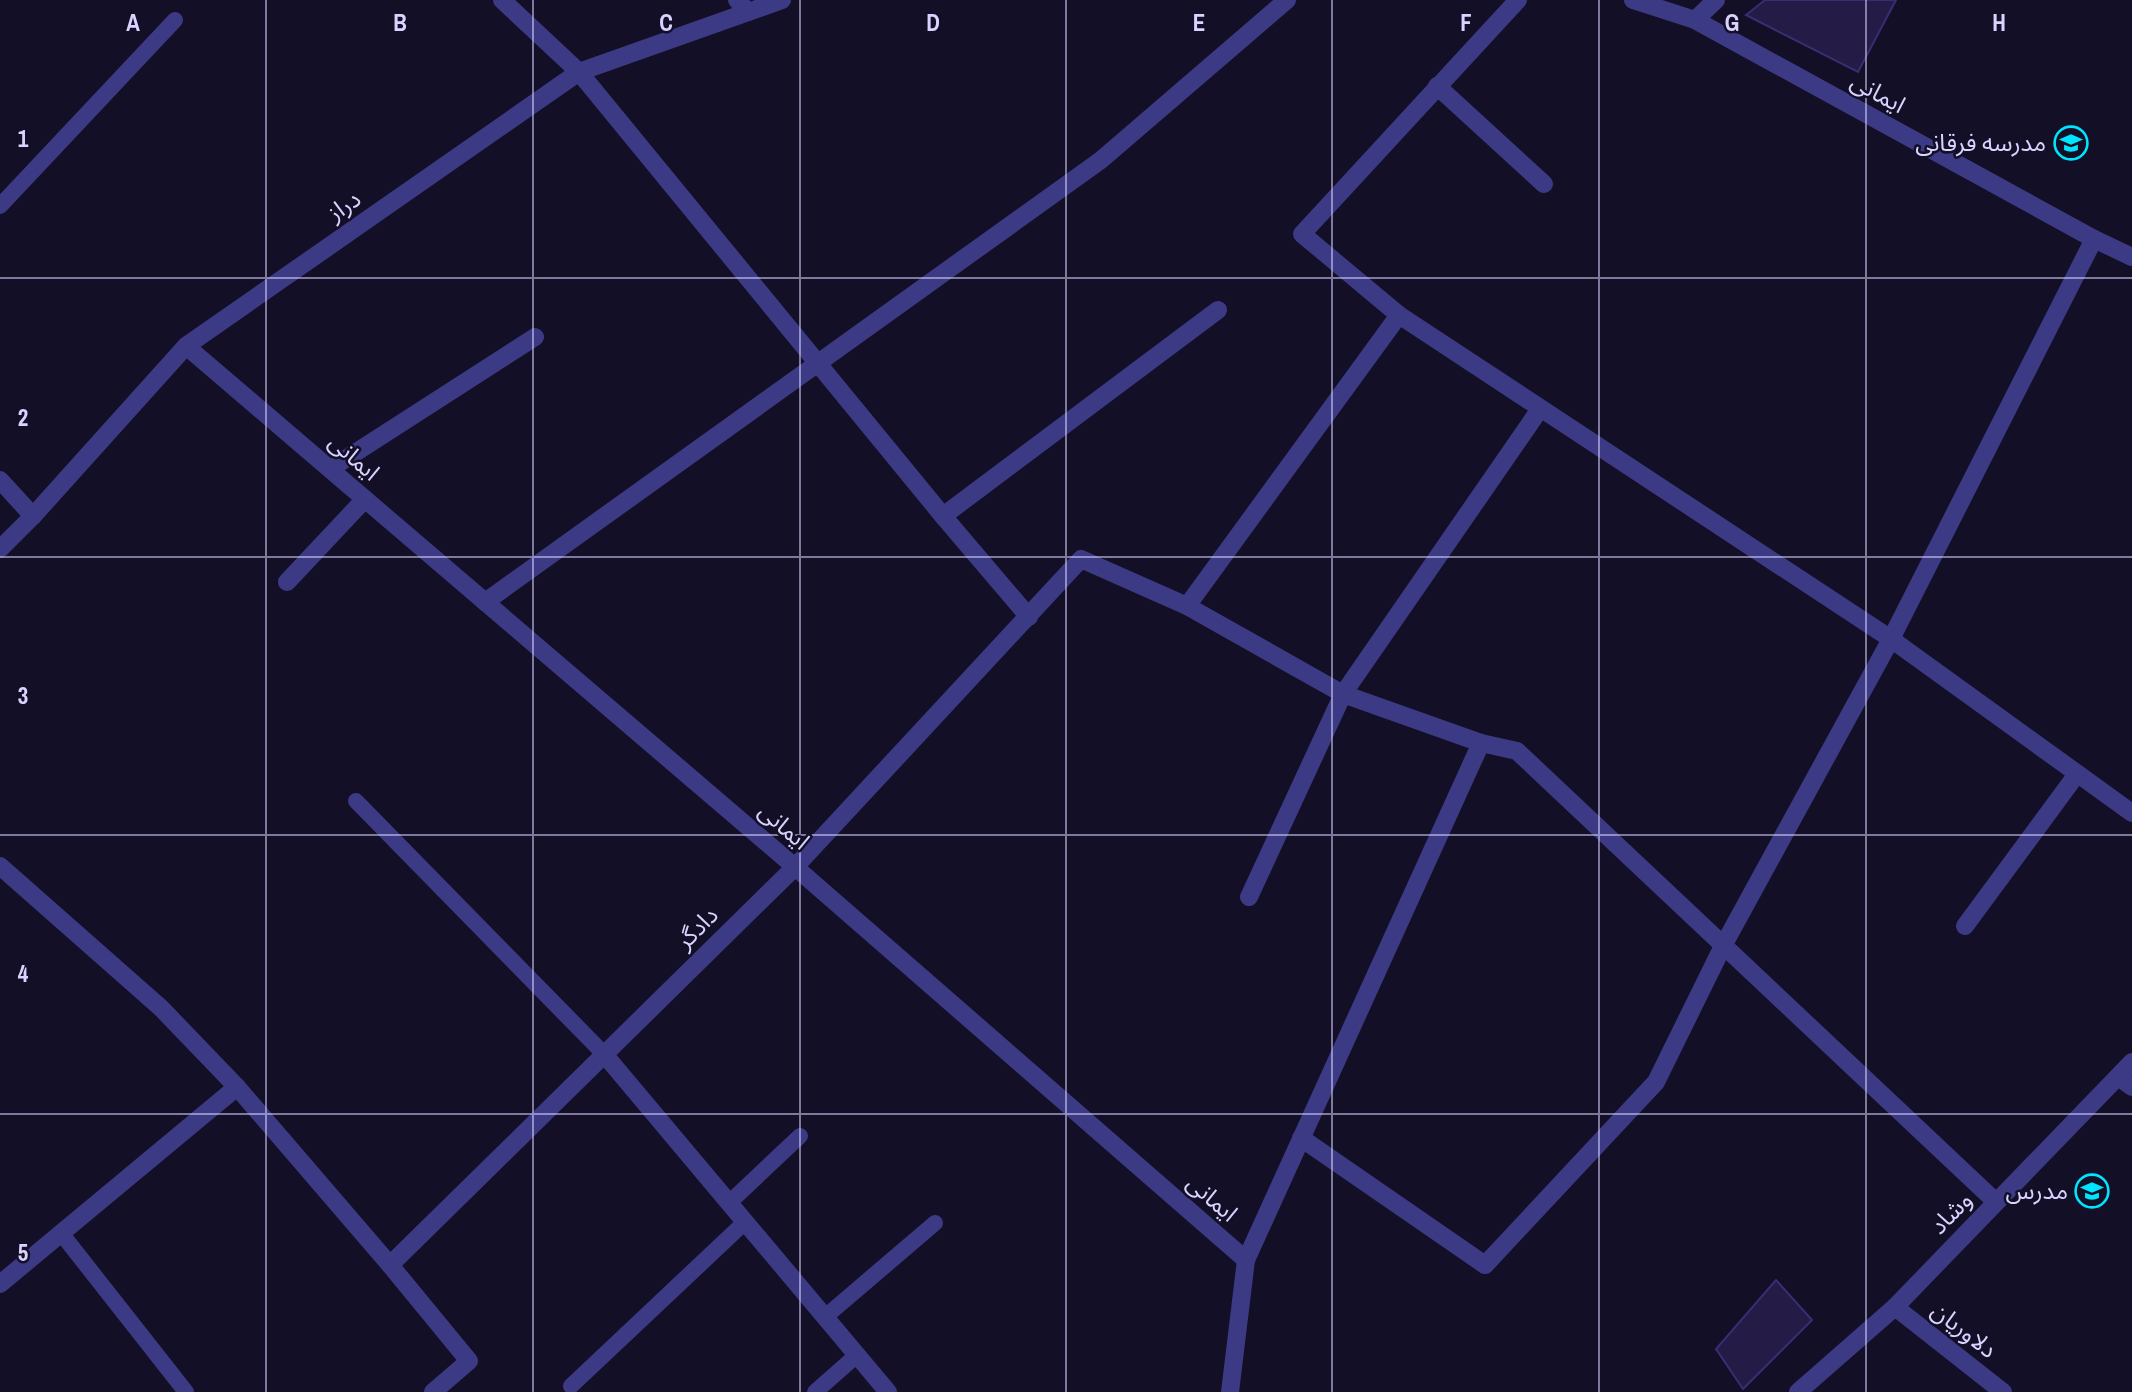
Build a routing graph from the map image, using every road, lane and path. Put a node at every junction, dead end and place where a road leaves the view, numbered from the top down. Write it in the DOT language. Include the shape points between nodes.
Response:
graph roads {
  1 [pos="502,0"];
  2 [pos="782,0"];
  3 [pos="1287,0"];
  4 [pos="1518,0"];
  5 [pos="1633,0"];
  6 [pos="1716,0"];
  7 [pos="743,6"];
  8 [pos="175,20"];
  9 [pos="1695,20"];
  10 [pos="579,72"];
  11 [pos="1437,86"];
  12 [pos="1544,184"];
  13 [pos="0,206"];
  14 [pos="2094,239"];
  15 [pos="2132,257"];
  16 [pos="1218,310"];
  17 [pos="1399,315"];
  18 [pos="535,337"];
  19 [pos="186,346"];
  20 [pos="818,362"];
  21 [pos="1540,408"];
  22 [pos="330,469"];
  23 [pos="0,480"];
  24 [pos="366,499"];
  25 [pos="33,516"];
  26 [pos="943,516"];
  27 [pos="0,549"];
  28 [pos="287,582"];
  29 [pos="485,602"];
  30 [pos="1186,606"];
  31 [pos="1029,617"];
  32 [pos="1891,639"];
  33 [pos="1343,694"];
  34 [pos="1481,743"];
  35 [pos="2077,774"];
  36 [pos="356,801"];
  37 [pos="2129,804"];
  38 [pos="0,866"];
  39 [pos="795,867"];
  40 [pos="1249,897"];
  41 [pos="1965,926"];
  42 [pos="1723,946"];
  43 [pos="604,1054"];
  44 [pos="2132,1062"];
  45 [pos="2125,1082"];
  46 [pos="237,1087"];
  47 [pos="800,1136"];
  48 [pos="1301,1138"];
  49 [pos="1996,1202"];
  50 [pos="729,1203"];
  51 [pos="745,1222"];
  52 [pos="935,1223"];
  53 [pos="61,1233"];
  54 [pos="1246,1260"];
  55 [pos="390,1265"];
  56 [pos="0,1284"];
  57 [pos="1895,1307"];
  58 [pos="825,1317"];
  59 [pos="857,1355"];
  60 [pos="571,1386"];
  61 [pos="186,1392"];
  62 [pos="433,1392"];
  63 [pos="815,1392"];
  64 [pos="888,1392"];
  65 [pos="1230,1392"];
  66 [pos="1798,1392"];
  67 [pos="2003,1392"];
  1 -- 10 [label="street"];
  2 -- 7 [label="street, دراز"];
  3 -- 20 [label="street" via="1101,160"];
  4 -- 11 [label="street"];
  5 -- 9 [label="street, ایمانی"];
  6 -- 9 [label="street"];
  7 -- 10 [label="street, دراز"];
  8 -- 13 [label="lane"];
  9 -- 14 [label="street, ایمانی"];
  10 -- 19 [label="street, دراز"];
  10 -- 20 [label="street"];
  11 -- 12 [label="street"];
  11 -- 17 [label="street" via="1302,234"];
  14 -- 15 [label="street, ایمانی"];
  14 -- 32 [label="street"];
  16 -- 26 [label="street"];
  17 -- 21 [label="street"];
  17 -- 30 [label="street"];
  18 -- 22 [label="street"];
  19 -- 22 [label="street, ایمانی"];
  19 -- 25 [label="street, دراز"];
  20 -- 26 [label="street"];
  20 -- 29 [label="street"];
  21 -- 32 [label="street"];
  21 -- 33 [label="street"];
  22 -- 24 [label="street, ایمانی"];
  23 -- 25 [label="street"];
  24 -- 28 [label="street"];
  24 -- 29 [label="street, ایمانی"];
  25 -- 27 [label="street, دراز"];
  26 -- 31 [label="street"];
  29 -- 39 [label="street, ایمانی"];
  30 -- 31 [label="street, دادگر" via="1081,559"];
  30 -- 33 [label="street"];
  31 -- 39 [label="street, دادگر"];
  32 -- 35 [label="street"];
  32 -- 42 [label="street"];
  33 -- 34 [label="street"];
  33 -- 40 [label="street"];
  34 -- 42 [label="street" via="1517,751"];
  34 -- 48 [label="street"];
  35 -- 37 [label="street"];
  35 -- 41 [label="street"];
  36 -- 43 [label="lane"];
  38 -- 46 [label="street" via="162,1008"];
  39 -- 43 [label="street, دادگر"];
  39 -- 54 [label="street, ایمانی"];
  42 -- 48 [label="street" via="1656,1083 1485,1265"];
  42 -- 49 [label="street"];
  43 -- 50 [label="street"];
  43 -- 55 [label="street, دادگر"];
  44 -- 45 [label="street, وشاد"];
  45 -- 49 [label="street, وشاد"];
  46 -- 53 [label="street"];
  46 -- 55 [label="street"];
  47 -- 50 [label="lane"];
  48 -- 54 [label="street"];
  49 -- 57 [label="street, وشاد"];
  50 -- 51 [label="street"];
  51 -- 58 [label="street"];
  51 -- 60 [label="lane"];
  52 -- 58 [label="lane"];
  53 -- 56 [label="street"];
  53 -- 61 [label="lane"];
  54 -- 65 [label="street"];
  55 -- 62 [label="street" via="469,1362"];
  57 -- 66 [label="street, وشاد"];
  57 -- 67 [label="street, دلاوریان"];
  58 -- 59 [label="street"];
  59 -- 63 [label="lane"];
  59 -- 64 [label="street"];
}
